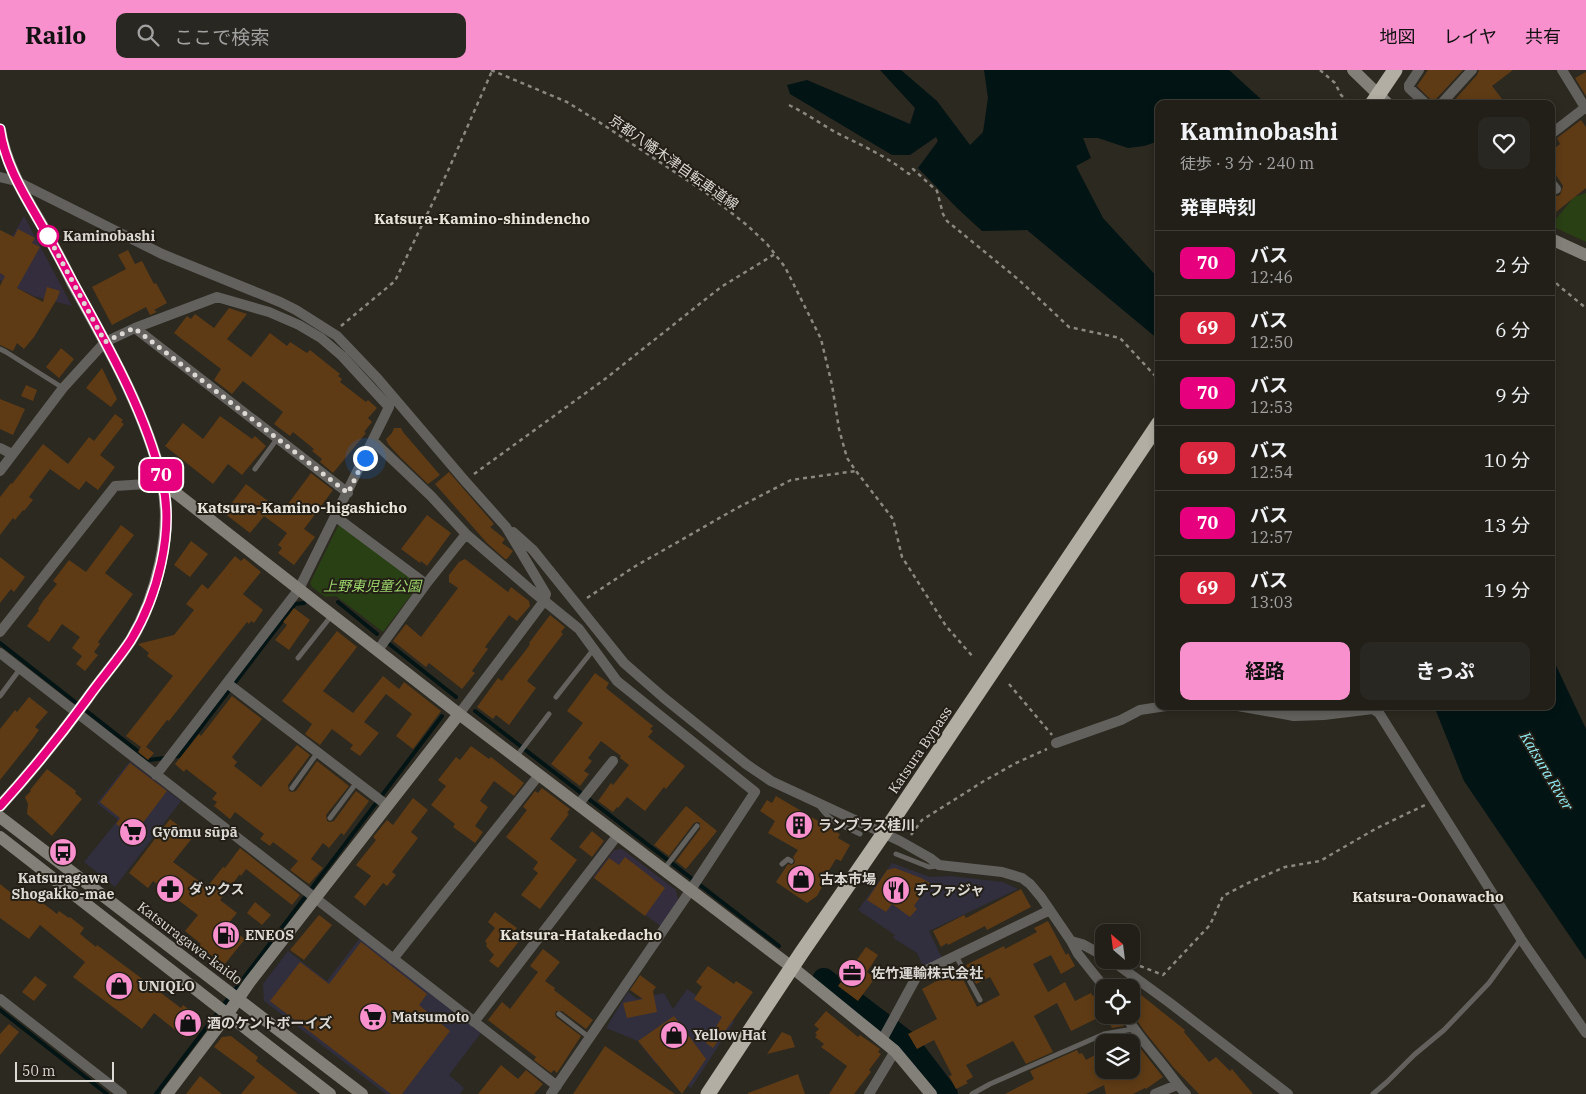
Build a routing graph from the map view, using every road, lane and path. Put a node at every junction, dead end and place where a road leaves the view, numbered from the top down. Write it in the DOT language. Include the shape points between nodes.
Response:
graph roads {
  1 [pos="491,70"];
  2 [pos="1320,70"];
  3 [pos="1353,70"];
  4 [pos="1395,70"];
  5 [pos="1419,70"];
  6 [pos="1472,70"];
  7 [pos="1562,70"];
  8 [pos="1347,100"];
  9 [pos="1380,100"];
  10 [pos="1422,100"];
  11 [pos="1445,100"];
  12 [pos="789,105"];
  13 [pos="1586,108"];
  14 [pos="0,130"];
  15 [pos="1555,131"];
  16 [pos="0,177"];
  17 [pos="16,181"];
  18 [pos="1555,241"];
  19 [pos="775,254"];
  20 [pos="1586,255"];
  21 [pos="1555,282"];
  22 [pos="1586,308"];
  23 [pos="134,328"];
  24 [pos="336,330"];
  25 [pos="105,342"];
  26 [pos="0,349"];
  27 [pos="1155,376"];
  28 [pos="63,388"];
  29 [pos="1155,429"];
  30 [pos="278,439"];
  31 [pos="373,441"];
  32 [pos="0,448"];
  33 [pos="12,454"];
  34 [pos="255,469"];
  35 [pos="0,471"];
  36 [pos="856,471"];
  37 [pos="465,481"];
  38 [pos="163,483"];
  39 [pos="348,493"];
  40 [pos="336,517"];
  41 [pos="506,527"];
  42 [pos="466,534"];
  43 [pos="426,584"];
  44 [pos="299,589"];
  45 [pos="544,601"];
  46 [pos="573,601"];
  47 [pos="332,615"];
  48 [pos="0,632"];
  49 [pos="378,650"];
  50 [pos="594,650"];
  51 [pos="0,653"];
  52 [pos="298,658"];
  53 [pos="974,658"];
  54 [pos="20,669"];
  55 [pos="227,683"];
  56 [pos="1009,684"];
  57 [pos="0,696"];
  58 [pos="556,697"];
  59 [pos="1155,708"];
  60 [pos="1260,710"];
  61 [pos="1361,710"];
  62 [pos="1375,710"];
  63 [pos="77,712"];
  64 [pos="459,714"];
  65 [pos="549,714"];
  66 [pos="1056,743"];
  67 [pos="520,751"];
  68 [pos="318,752"];
  69 [pos="613,761"];
  70 [pos="156,775"];
  71 [pos="539,775"];
  72 [pos="357,782"];
  73 [pos="292,788"];
  74 [pos="584,799"];
  75 [pos="1434,801"];
  76 [pos="816,802"];
  77 [pos="0,806"];
  78 [pos="388,806"];
  79 [pos="0,817"];
  80 [pos="330,818"];
  81 [pos="697,826"];
  82 [pos="884,833"];
  83 [pos="860,834"];
  84 [pos="618,836"];
  85 [pos="0,837"];
  86 [pos="908,838"];
  87 [pos="896,854"];
  88 [pos="791,861"];
  89 [pos="782,864"];
  90 [pos="939,865"];
  91 [pos="663,870"];
  92 [pos="825,875"];
  93 [pos="847,887"];
  94 [pos="690,891"];
  95 [pos="316,900"];
  96 [pos="1050,910"];
  97 [pos="1521,939"];
  98 [pos="1071,940"];
  99 [pos="1095,951"];
  100 [pos="956,956"];
  101 [pos="393,959"];
  102 [pos="1140,966"];
  103 [pos="792,968"];
  104 [pos="1123,969"];
  105 [pos="1098,979"];
  106 [pos="238,998"];
  107 [pos="0,999"];
  108 [pos="980,1000"];
  109 [pos="559,1014"];
  110 [pos="227,1015"];
  111 [pos="474,1022"];
  112 [pos="1130,1024"];
  113 [pos="1133,1030"];
  114 [pos="886,1033"];
  115 [pos="1586,1033"];
  116 [pos="590,1038"];
  117 [pos="895,1051"];
  118 [pos="1177,1085"];
  119 [pos="554,1090"];
  120 [pos="122,1094"];
  121 [pos="167,1094"];
  122 [pos="330,1094"];
  123 [pos="362,1094"];
  124 [pos="708,1094"];
  125 [pos="869,1094"];
  126 [pos="931,1094"];
  127 [pos="972,1094"];
  128 [pos="1155,1094"];
  129 [pos="1186,1094"];
  130 [pos="1288,1094"];
  131 [pos="1373,1094"];
  1 -- 19 [label="path, 京都八幡木津自転車道線" via="567,102 599,122 705,192 748,226"];
  1 -- 24 [label="path" via="447,173 395,281"];
  2 -- 8 [label="path" via="1335,83"];
  3 -- 9 [label="street"];
  4 -- 9 [label="highway"];
  5 -- 10 [label="street" via="1409,88"];
  6 -- 11 [label="street"];
  7 -- 13 [label="street"];
  12 -- 27 [label="path" via="892,161 909,174 913,169 937,191 947,221 1019,280 1069,327 1120,338"];
  13 -- 15 [label="street"];
  14 -- 17 [label="street"];
  16 -- 17 [label="street"];
  17 -- 25 [label="street"];
  17 -- 37 [label="street" via="162,254 288,306 337,336"];
  18 -- 20 [label="street"];
  19 -- 36 [label="path, 京都八幡木津自転車道線" via="822,339 847,458"];
  19 -- 37 [label="path" via="722,287 605,379"];
  21 -- 22 [label="path"];
  23 -- 25 [label="street"];
  23 -- 30 [label="street"];
  23 -- 31 [label="street" via="217,297 269,312 299,325 342,356 389,407"];
  25 -- 28 [label="street"];
  25 -- 38 [label="street" via="144,425"];
  26 -- 28 [label="lane"];
  28 -- 33 [label="street"];
  29 -- 82 [label="highway, Katsura Bypass"];
  30 -- 34 [label="lane"];
  30 -- 39 [label="street"];
  31 -- 39 [label="street"];
  31 -- 42 [label="street"];
  32 -- 33 [label="street"];
  33 -- 35 [label="street"];
  36 -- 46 [label="path" via="791,480 634,567 587,598"];
  36 -- 53 [label="path, 京都八幡木津自転車道線" via="893,519 902,556 946,626"];
  37 -- 41 [label="street"];
  38 -- 44 [label="street"];
  38 -- 48 [label="street" via="115,486"];
  38 -- 63 [label="street" via="165,538 150,600 128,644"];
  39 -- 40 [label="street"];
  40 -- 43 [label="street"];
  40 -- 44 [label="street"];
  41 -- 45 [label="street" via="546,594"];
  41 -- 46 [label="street" via="533,550"];
  42 -- 43 [label="street"];
  42 -- 45 [label="street"];
  43 -- 49 [label="street"];
  44 -- 47 [label="street"];
  44 -- 55 [label="street"];
  45 -- 50 [label="street" via="579,629"];
  45 -- 64 [label="street"];
  46 -- 76 [label="street" via="624,663 664,698 746,764 771,781"];
  47 -- 49 [label="street"];
  47 -- 52 [label="lane"];
  49 -- 64 [label="street"];
  50 -- 58 [label="lane"];
  50 -- 94 [label="street" via="617,681 755,792"];
  51 -- 54 [label="street"];
  54 -- 57 [label="lane"];
  54 -- 63 [label="street"];
  55 -- 68 [label="street"];
  55 -- 70 [label="street"];
  56 -- 66 [label="path"];
  59 -- 66 [label="street" via="1140,710"];
  60 -- 61 [label="street" via="1294,716 1324,716"];
  62 -- 75 [label="street"];
  63 -- 70 [label="street"];
  63 -- 77 [label="street"];
  64 -- 67 [label="street"];
  64 -- 78 [label="street"];
  65 -- 67 [label="lane"];
  66 -- 86 [label="path" via="984,781 924,819"];
  67 -- 71 [label="street"];
  68 -- 72 [label="street"];
  68 -- 73 [label="lane"];
  69 -- 74 [label="street"];
  70 -- 95 [label="street"];
  71 -- 74 [label="street"];
  71 -- 101 [label="street"];
  72 -- 78 [label="street"];
  72 -- 80 [label="lane"];
  74 -- 84 [label="street"];
  75 -- 97 [label="street"];
  75 -- 102 [label="path" via="1377,828 1320,861 1285,867 1223,896 1210,925 1163,974"];
  76 -- 82 [label="street"];
  76 -- 83 [label="lane" via="823,814"];
  78 -- 95 [label="street"];
  79 -- 106 [label="street, Katsuragawa-kaido"];
  81 -- 91 [label="lane"];
  82 -- 90 [label="street"];
  82 -- 93 [label="highway, Katsura Bypass"];
  84 -- 91 [label="street"];
  84 -- 111 [label="street"];
  85 -- 110 [label="street"];
  87 -- 90 [label="lane" via="929,867"];
  88 -- 89 [label="lane" via="788,859"];
  90 -- 96 [label="street" via="1002,872 1022,878"];
  91 -- 94 [label="street"];
  92 -- 93 [label="lane"];
  93 -- 103 [label="highway, Katsura Bypass"];
  94 -- 103 [label="street"];
  94 -- 116 [label="street"];
  95 -- 101 [label="street"];
  95 -- 106 [label="street"];
  96 -- 98 [label="street"];
  96 -- 100 [label="street"];
  97 -- 115 [label="street"];
  97 -- 131 [label="lane" via="1489,983 1444,1030"];
  98 -- 99 [label="street"];
  98 -- 105 [label="street"];
  100 -- 108 [label="lane"];
  100 -- 114 [label="street" via="918,974"];
  101 -- 111 [label="street"];
  103 -- 114 [label="street"];
  103 -- 124 [label="highway, Katsura Bypass"];
  104 -- 130 [label="street"];
  106 -- 110 [label="street"];
  106 -- 123 [label="street, Katsuragawa-kaido"];
  107 -- 120 [label="street"];
  109 -- 116 [label="lane"];
  110 -- 121 [label="street"];
  110 -- 122 [label="street"];
  111 -- 119 [label="street"];
  112 -- 113 [label="street"];
  113 -- 118 [label="street"];
  113 -- 127 [label="lane" via="1104,1034"];
  114 -- 117 [label="street"];
  116 -- 119 [label="street"];
  117 -- 125 [label="street"];
  117 -- 126 [label="street"];
  118 -- 128 [label="street"];
  118 -- 129 [label="street"];
}
